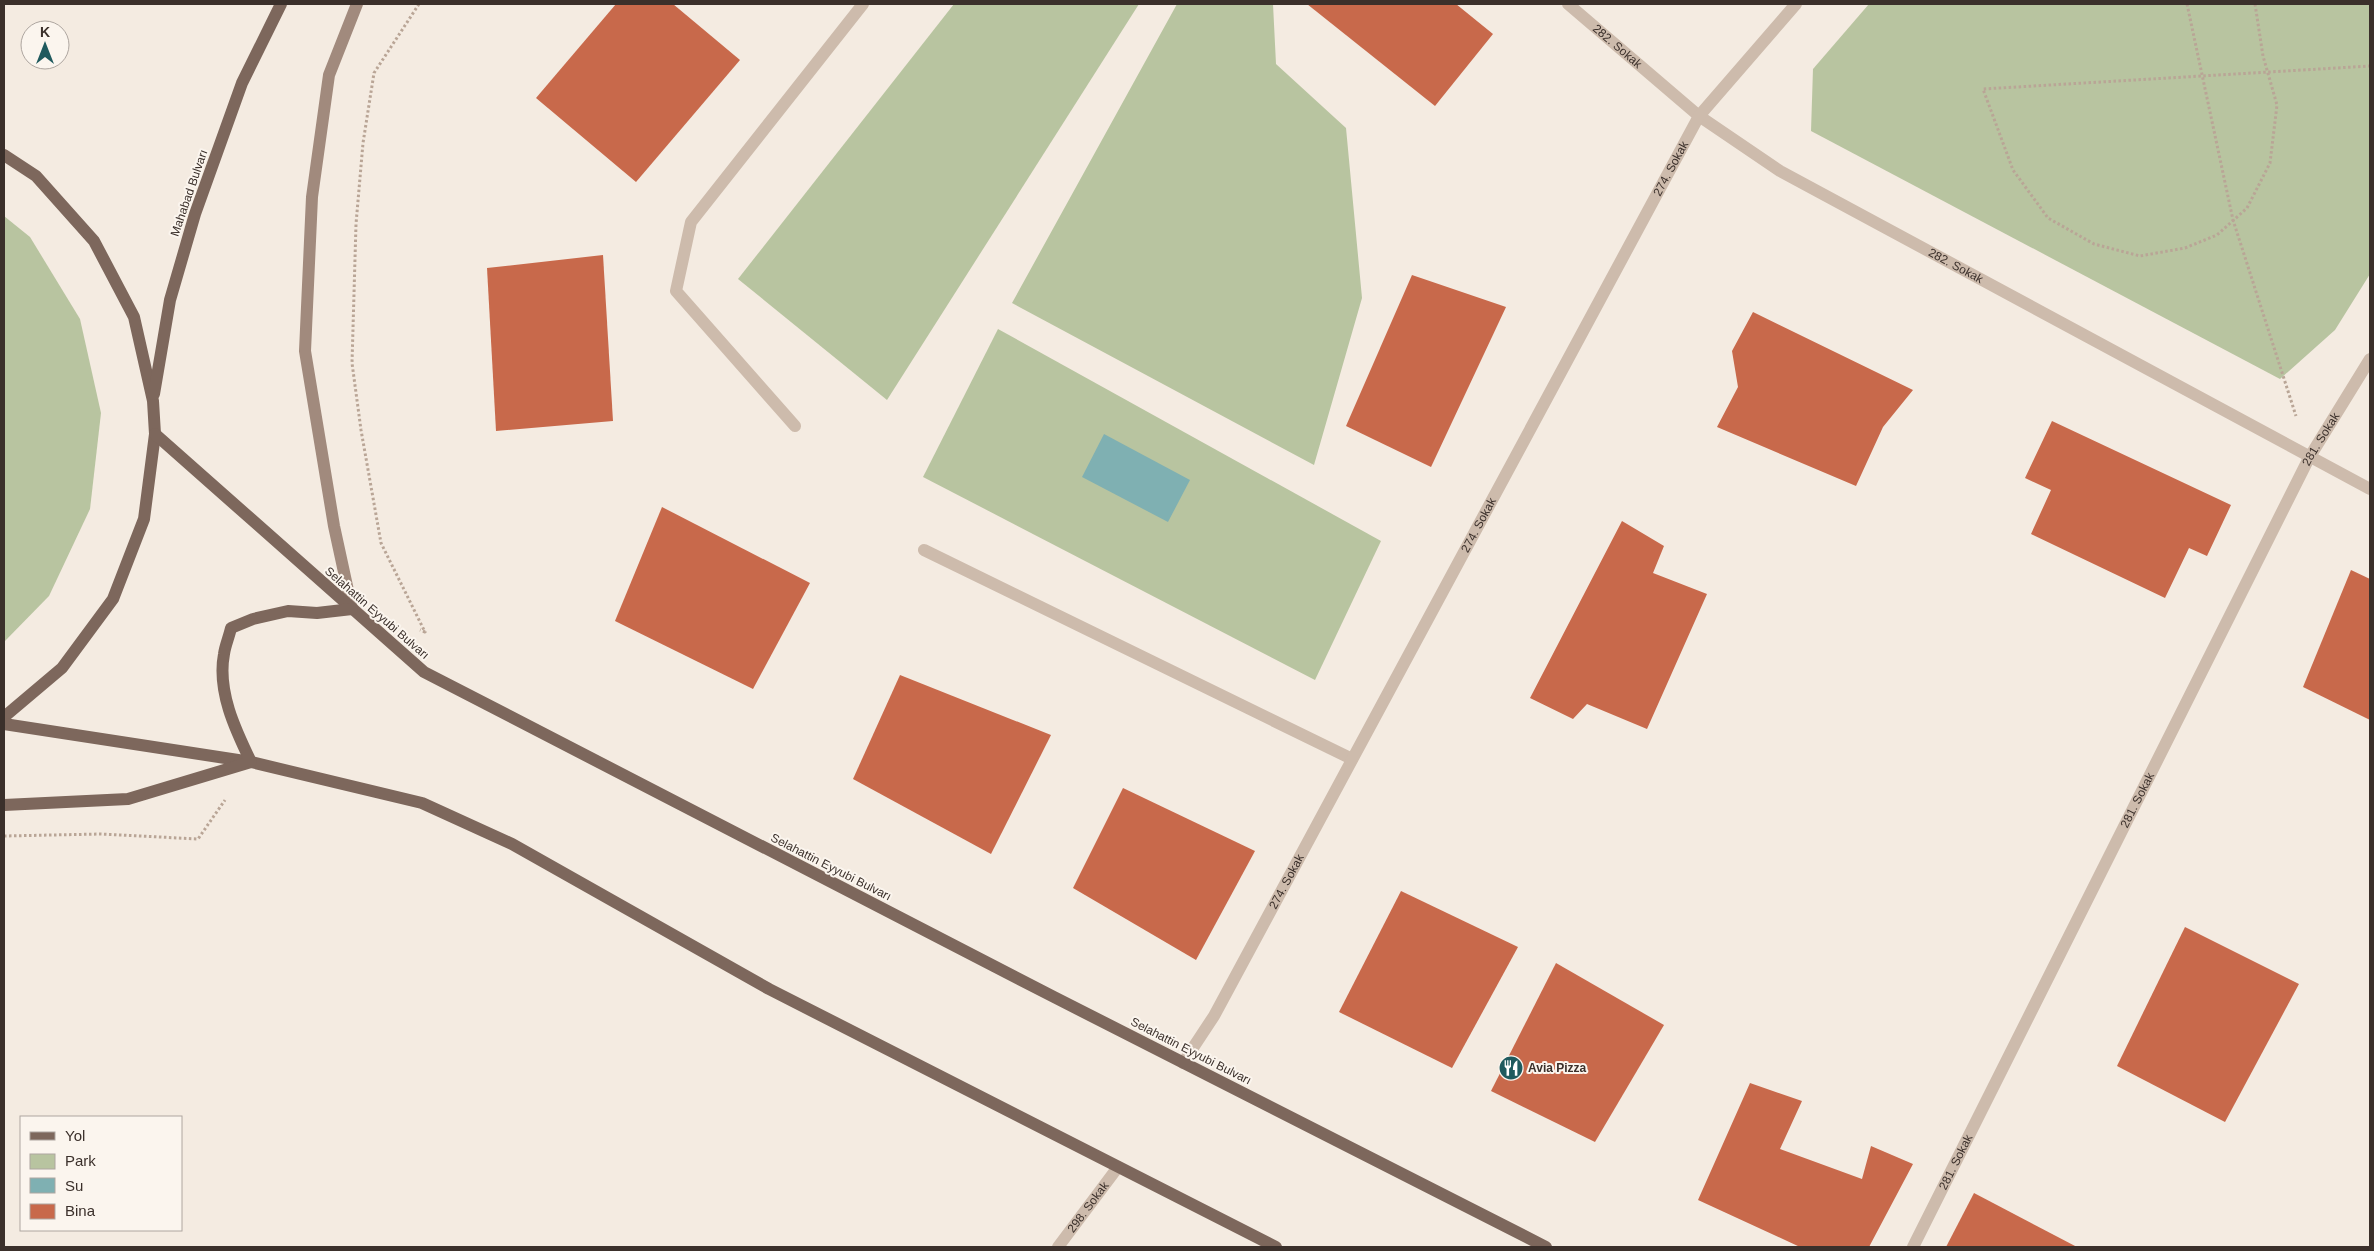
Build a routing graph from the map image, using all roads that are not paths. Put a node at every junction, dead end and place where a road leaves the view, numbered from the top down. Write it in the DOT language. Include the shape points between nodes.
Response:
graph roads {
  1 [pos="281,4"];
  2 [pos="357,4"];
  3 [pos="863,4"];
  4 [pos="1568,4"];
  5 [pos="1796,4"];
  6 [pos="1699,116"];
  7 [pos="4,155"];
  8 [pos="2370,359"];
  9 [pos="152,401"];
  10 [pos="795,426"];
  11 [pos="155,434"];
  12 [pos="2309,458"];
  13 [pos="2370,489"];
  14 [pos="924,550"];
  15 [pos="352,609"];
  16 [pos="4,717"];
  17 [pos="4,724"];
  18 [pos="1352,759"];
  19 [pos="251,762"];
  20 [pos="4,805"];
  21 [pos="1183,1062"];
  22 [pos="1118,1167"];
  23 [pos="1058,1247"];
  24 [pos="1276,1247"];
  25 [pos="1546,1247"];
  26 [pos="1913,1247"];
  1 -- 9 [label="main road, Mahabad Bulvarı" via="242,83 195,214 170,300"];
  2 -- 15 [label="main road" via="329,75 312,197 305,351 334,526"];
  3 -- 10 [label="street" via="691,222 676,291"];
  4 -- 6 [label="street, 282. Sokak"];
  5 -- 6 [label="street, 274. Sokak"];
  6 -- 12 [label="street, 282. Sokak" via="1780,171"];
  6 -- 18 [label="street, 274. Sokak"];
  7 -- 9 [label="main road" via="36,176 94,241 134,318"];
  8 -- 12 [label="street, 281. Sokak"];
  9 -- 11 [label="main road"];
  11 -- 15 [label="main road, Selahattin Eyyubi Bulvarı"];
  11 -- 16 [label="main road" via="144,519 113,599 62,668"];
  12 -- 13 [label="street, 282. Sokak"];
  12 -- 26 [label="street, 281. Sokak"];
  14 -- 18 [label="street"];
  15 -- 19 [label="main road" via="318,613 288,611 253,619 232,628 223,655 223,691"];
  15 -- 21 [label="main road, Selahattin Eyyubi Bulvarı" via="424,672"];
  17 -- 19 [label="main road"];
  18 -- 21 [label="street, 274. Sokak" via="1214,1016"];
  19 -- 20 [label="main road" via="128,799"];
  19 -- 22 [label="main road" via="422,803 512,844 769,989"];
  21 -- 25 [label="main road, Selahattin Eyyubi Bulvarı"];
  22 -- 23 [label="street, 298. Sokak"];
  22 -- 24 [label="main road"];
}
